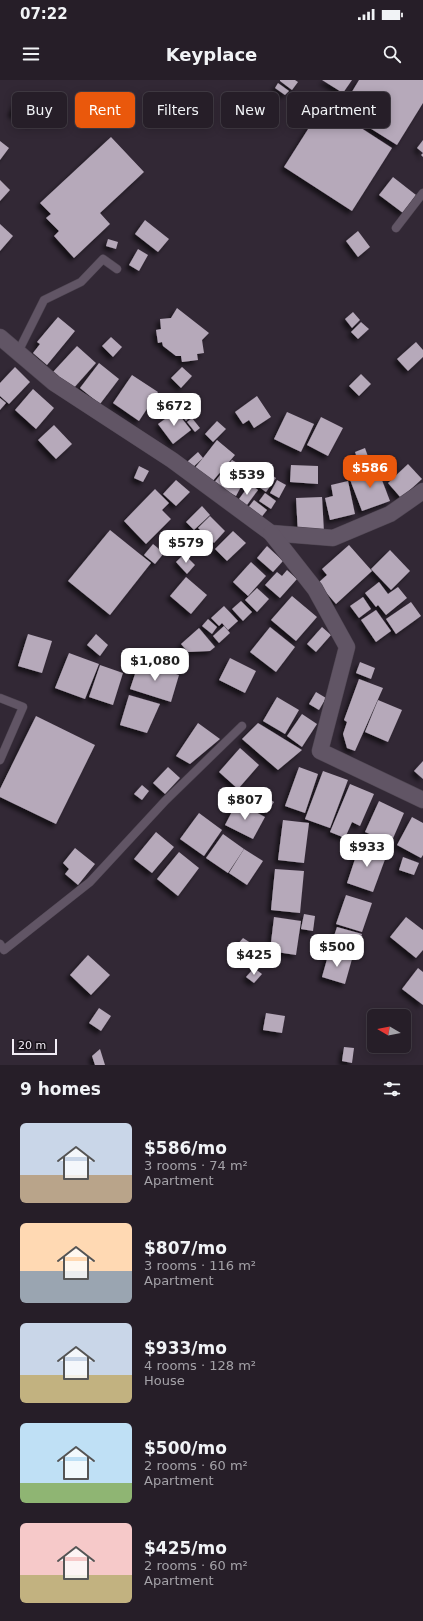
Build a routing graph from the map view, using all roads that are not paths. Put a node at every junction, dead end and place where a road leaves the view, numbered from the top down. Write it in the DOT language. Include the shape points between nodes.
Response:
graph roads {
  1 [pos="423,193"];
  2 [pos="396,228"];
  3 [pos="117,269"];
  4 [pos="0,337"];
  5 [pos="18,352"];
  6 [pos="423,491"];
  7 [pos="271,533"];
  8 [pos="0,698"];
  9 [pos="242,726"];
  10 [pos="0,760"];
  11 [pos="423,800"];
  12 [pos="0,944"];
  1 -- 2 [label="lane"];
  3 -- 5 [label="lane" via="103,259 81,282 44,300"];
  4 -- 5 [label="street"];
  5 -- 7 [label="street" via="54,383 172,460"];
  6 -- 7 [label="street" via="390,514 333,538"];
  7 -- 11 [label="street" via="315,589 347,647 320,751"];
  8 -- 10 [label="lane" via="23,707"];
  9 -- 12 [label="lane" via="165,801 90,882 4,950"];
}
